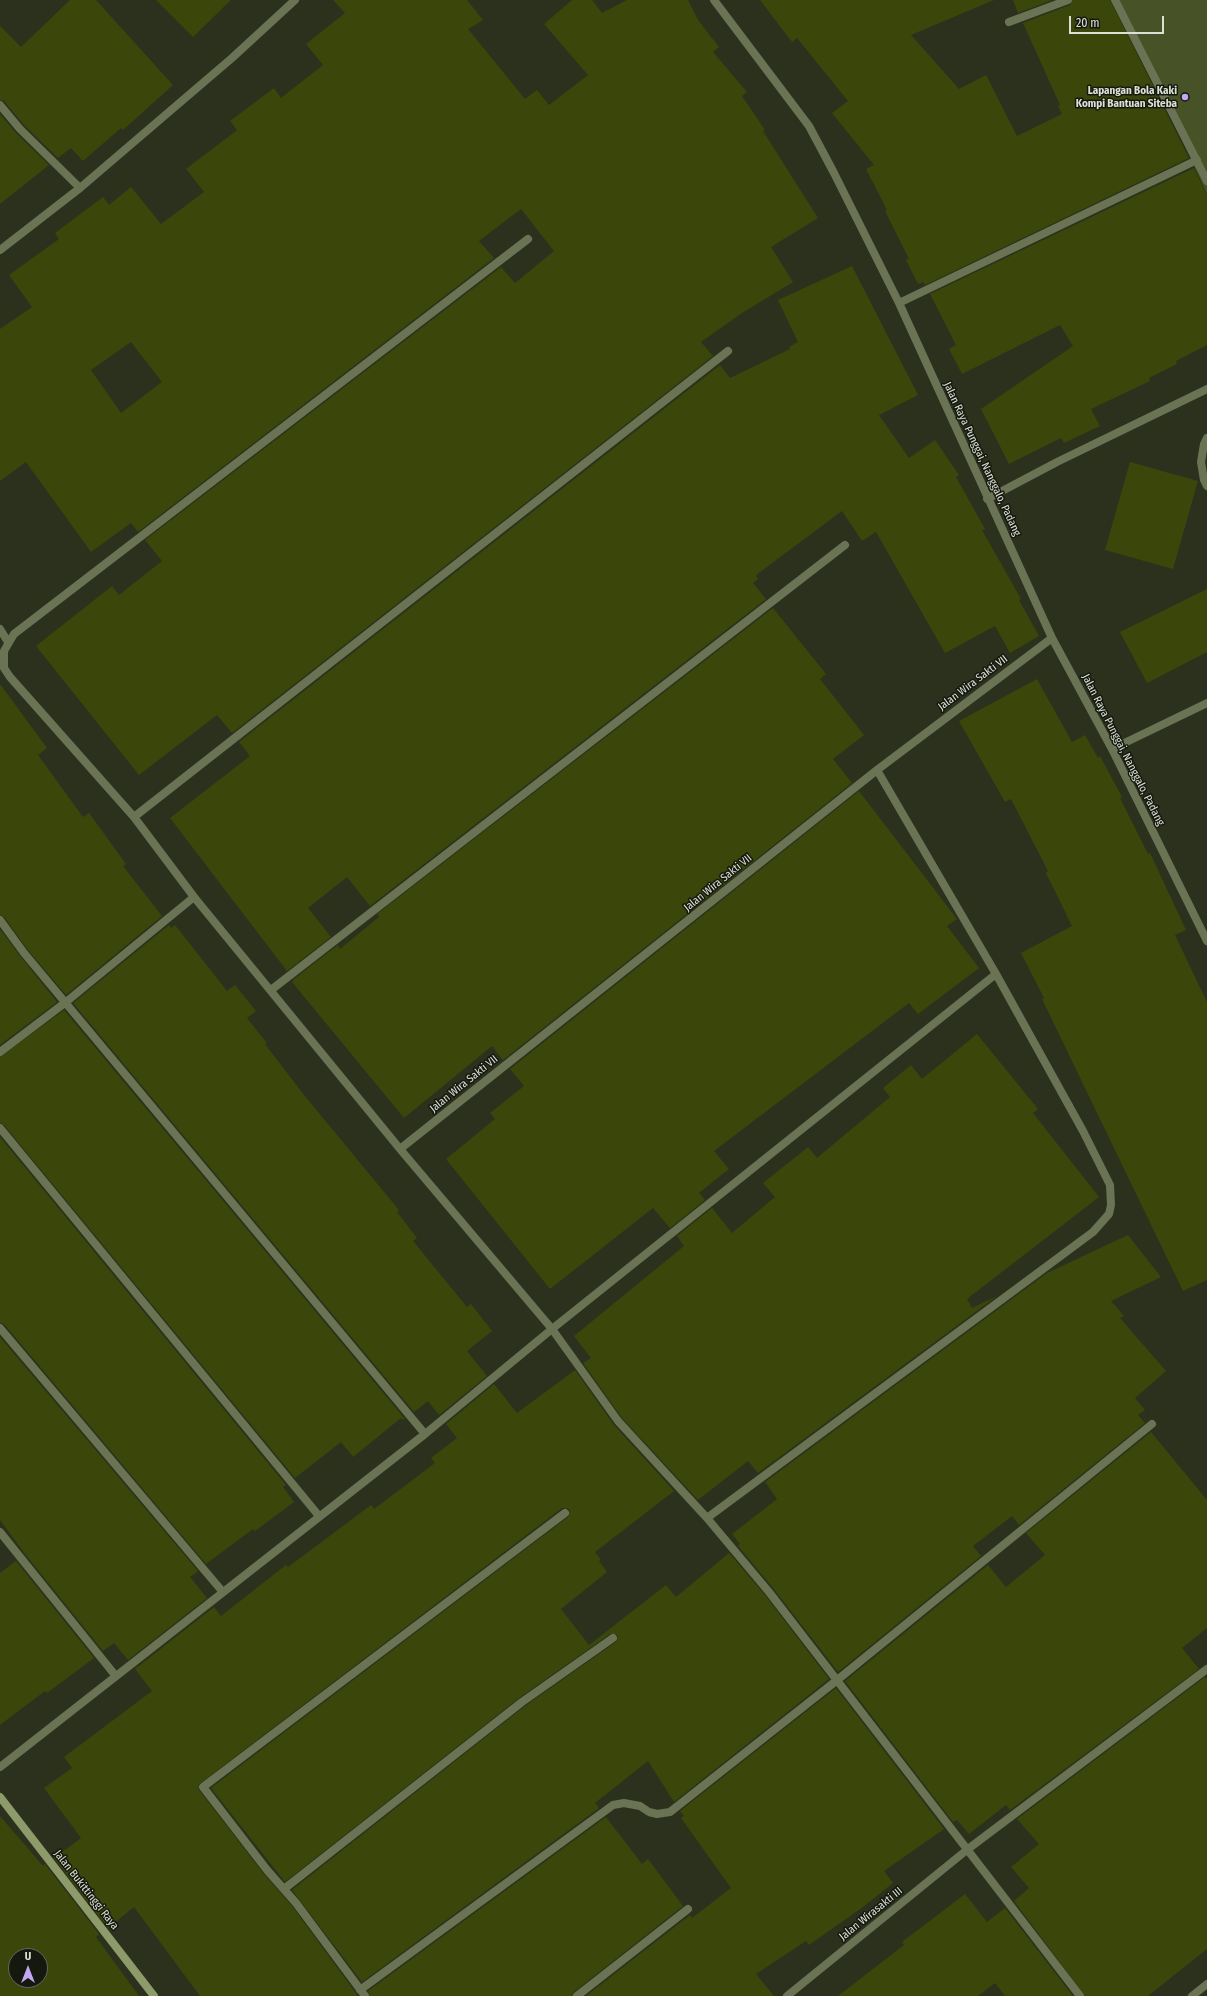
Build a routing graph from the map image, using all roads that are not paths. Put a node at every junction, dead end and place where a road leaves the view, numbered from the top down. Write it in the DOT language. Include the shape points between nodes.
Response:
graph roads {
  1 [pos="295,0"];
  2 [pos="714,0"];
  3 [pos="1068,0"];
  4 [pos="1115,0"];
  5 [pos="1008,22"];
  6 [pos="0,105"];
  7 [pos="1197,160"];
  8 [pos="1207,181"];
  9 [pos="80,188"];
  10 [pos="528,239"];
  11 [pos="0,250"];
  12 [pos="899,303"];
  13 [pos="728,351"];
  14 [pos="1207,390"];
  15 [pos="1207,438"];
  16 [pos="1207,486"];
  17 [pos="987,499"];
  18 [pos="845,545"];
  19 [pos="0,629"];
  20 [pos="1052,638"];
  21 [pos="8,642"];
  22 [pos="1207,703"];
  23 [pos="1112,749"];
  24 [pos="877,770"];
  25 [pos="134,817"];
  26 [pos="194,897"];
  27 [pos="0,920"];
  28 [pos="1207,941"];
  29 [pos="996,974"];
  30 [pos="272,990"];
  31 [pos="66,1002"];
  32 [pos="0,1052"];
  33 [pos="0,1128"];
  34 [pos="400,1149"];
  35 [pos="0,1328"];
  36 [pos="552,1329"];
  37 [pos="1152,1424"];
  38 [pos="425,1434"];
  39 [pos="564,1513"];
  40 [pos="319,1516"];
  41 [pos="706,1518"];
  42 [pos="0,1532"];
  43 [pos="222,1591"];
  44 [pos="613,1638"];
  45 [pos="1207,1669"];
  46 [pos="115,1675"];
  47 [pos="836,1681"];
  48 [pos="0,1767"];
  49 [pos="0,1797"];
  50 [pos="968,1849"];
  51 [pos="284,1889"];
  52 [pos="688,1909"];
  53 [pos="1207,1984"];
  54 [pos="362,1993"];
  55 [pos="154,1996"];
  56 [pos="577,1996"];
  57 [pos="787,1996"];
  58 [pos="1080,1996"];
  59 [pos="1192,1996"];
  1 -- 9 [label="street" via="232,58"];
  2 -- 12 [label="street, Jalan Raya Punggai, Nanggalo, Padang" via="809,126"];
  3 -- 5 [label="street"];
  4 -- 7 [label="street"];
  6 -- 9 [label="street" via="20,129"];
  7 -- 8 [label="street"];
  7 -- 12 [label="street"];
  9 -- 11 [label="street"];
  10 -- 21 [label="street" via="14,634"];
  12 -- 17 [label="street, Jalan Raya Punggai, Nanggalo, Padang"];
  13 -- 25 [label="street"];
  14 -- 17 [label="street" via="1057,462"];
  15 -- 16 [label="street" via="1201,462"];
  17 -- 20 [label="street, Jalan Raya Punggai, Nanggalo, Padang"];
  18 -- 30 [label="street"];
  19 -- 21 [label="street"];
  20 -- 23 [label="street, Jalan Raya Punggai, Nanggalo, Padang"];
  20 -- 24 [label="street, Jalan Wira Sakti VII"];
  21 -- 25 [label="street" via="3,659 4,668 10,677"];
  22 -- 23 [label="street"];
  23 -- 28 [label="street, Jalan Raya Punggai, Nanggalo, Padang"];
  24 -- 29 [label="street"];
  24 -- 34 [label="street, Jalan Wira Sakti VII"];
  25 -- 26 [label="street"];
  26 -- 30 [label="street"];
  26 -- 31 [label="street"];
  27 -- 31 [label="street"];
  29 -- 36 [label="street"];
  29 -- 41 [label="street" via="1080,1125 1110,1185 1109,1214 1093,1232"];
  30 -- 34 [label="street"];
  31 -- 32 [label="street"];
  31 -- 38 [label="street"];
  33 -- 40 [label="street"];
  34 -- 36 [label="street"];
  35 -- 43 [label="street"];
  36 -- 38 [label="street"];
  36 -- 41 [label="street" via="618,1421"];
  37 -- 47 [label="street"];
  38 -- 40 [label="street"];
  39 -- 51 [label="street" via="203,1787"];
  40 -- 43 [label="street"];
  41 -- 47 [label="street" via="768,1592"];
  42 -- 46 [label="street"];
  43 -- 46 [label="street"];
  44 -- 51 [label="street" via="522,1702"];
  45 -- 50 [label="street, Jalan Wirasakti III"];
  46 -- 48 [label="street"];
  47 -- 50 [label="street"];
  47 -- 54 [label="street" via="670,1812 657,1814 635,1805 613,1805"];
  49 -- 55 [label="street, Jalan Bukittinggi Raya"];
  50 -- 57 [label="street, Jalan Wirasakti III"];
  50 -- 58 [label="street"];
  51 -- 54 [label="street"];
  52 -- 56 [label="street"];
  53 -- 59 [label="street"];
}
